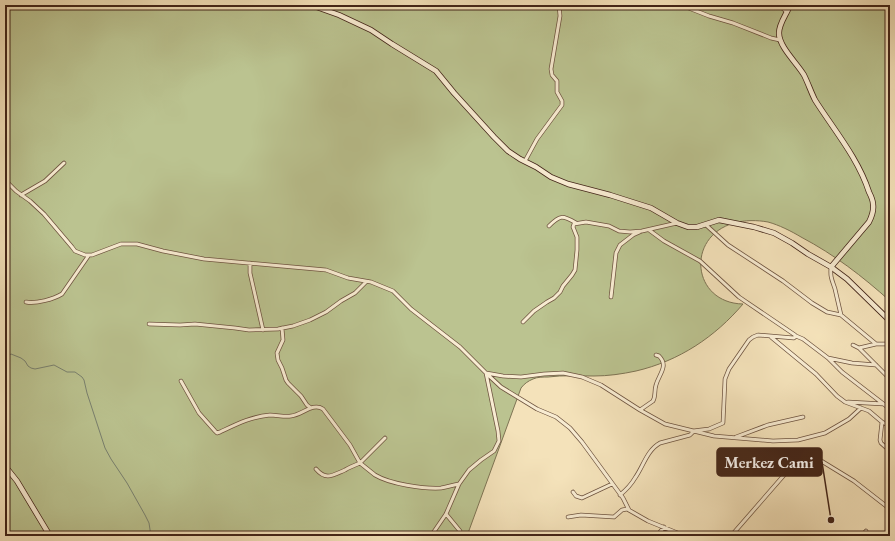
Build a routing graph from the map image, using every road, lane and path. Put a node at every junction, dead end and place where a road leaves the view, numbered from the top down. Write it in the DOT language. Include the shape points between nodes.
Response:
graph roads {
  1 [pos="311,5"];
  2 [pos="559,5"];
  3 [pos="681,5"];
  4 [pos="779,5"];
  5 [pos="790,5"];
  6 [pos="787,12"];
  7 [pos="780,40"];
  8 [pos="525,162"];
  9 [pos="64,164"];
  10 [pos="5,180"];
  11 [pos="21,195"];
  12 [pos="576,223"];
  13 [pos="677,223"];
  14 [pos="706,225"];
  15 [pos="549,226"];
  16 [pos="649,230"];
  17 [pos="642,231"];
  18 [pos="89,255"];
  19 [pos="250,263"];
  20 [pos="831,267"];
  21 [pos="366,282"];
  22 [pos="611,297"];
  23 [pos="26,302"];
  24 [pos="841,315"];
  25 [pos="890,321"];
  26 [pos="523,322"];
  27 [pos="149,324"];
  28 [pos="282,328"];
  29 [pos="263,330"];
  30 [pos="771,336"];
  31 [pos="796,336"];
  32 [pos="876,344"];
  33 [pos="890,344"];
  34 [pos="853,345"];
  35 [pos="859,348"];
  36 [pos="656,355"];
  37 [pos="828,358"];
  38 [pos="876,365"];
  39 [pos="486,374"];
  40 [pos="890,379"];
  41 [pos="181,381"];
  42 [pos="844,402"];
  43 [pos="884,404"];
  44 [pos="311,408"];
  45 [pos="861,408"];
  46 [pos="890,409"];
  47 [pos="640,410"];
  48 [pos="803,417"];
  49 [pos="882,422"];
  50 [pos="890,426"];
  51 [pos="693,431"];
  52 [pos="385,438"];
  53 [pos="735,438"];
  54 [pos="890,451"];
  55 [pos="360,463"];
  56 [pos="316,469"];
  57 [pos="6,470"];
  58 [pos="459,484"];
  59 [pos="612,484"];
  60 [pos="573,492"];
  61 [pos="620,495"];
  62 [pos="890,509"];
  63 [pos="629,510"];
  64 [pos="446,514"];
  65 [pos="568,517"];
  66 [pos="664,527"];
  67 [pos="866,531"];
  68 [pos="50,536"];
  69 [pos="431,536"];
  70 [pos="460,536"];
  71 [pos="657,536"];
  72 [pos="685,536"];
  73 [pos="731,536"];
  74 [pos="862,536"];
  1 -- 8 [label="street" via="371,30 436,71 494,138"];
  2 -- 8 [label="street" via="560,16 551,69 562,105"];
  3 -- 7 [label="street"];
  4 -- 6 [label="street"];
  5 -- 6 [label="street"];
  6 -- 7 [label="street" via="780,28"];
  7 -- 20 [label="street" via="804,75 815,99 859,168 873,204 873,214 869,222"];
  8 -- 13 [label="street" via="550,177 651,208"];
  9 -- 11 [label="street" via="45,181"];
  10 -- 11 [label="street"];
  11 -- 18 [label="street" via="44,214 75,251"];
  12 -- 15 [label="street" via="560,217"];
  12 -- 17 [label="street" via="609,226 619,231"];
  12 -- 26 [label="street" via="573,226 577,237 575,270 554,298"];
  13 -- 14 [label="street" via="688,227"];
  13 -- 16 [label="street"];
  14 -- 20 [label="street" via="719,220 774,233"];
  14 -- 24 [label="street" via="728,245 783,281 812,304 827,312"];
  16 -- 17 [label="street"];
  16 -- 31 [label="street" via="700,261 739,297"];
  17 -- 22 [label="street" via="618,248"];
  18 -- 19 [label="street" via="121,244 137,244 204,259"];
  18 -- 23 [label="street" via="62,294 35,303"];
  19 -- 21 [label="street" via="326,270"];
  19 -- 29 [label="street"];
  20 -- 24 [label="street" via="831,280"];
  20 -- 25 [label="street"];
  21 -- 28 [label="street" via="355,293 326,312 310,320"];
  21 -- 39 [label="street" via="393,291 411,309 460,347"];
  24 -- 32 [label="street"];
  27 -- 29 [label="street" via="195,324"];
  28 -- 29 [label="street"];
  28 -- 44 [label="street" via="284,340 277,353 278,360 288,383"];
  30 -- 31 [label="street"];
  30 -- 42 [label="street"];
  30 -- 51 [label="street" via="758,336 749,340 729,369 723,423 709,429"];
  31 -- 37 [label="street"];
  32 -- 33 [label="street"];
  32 -- 35 [label="street"];
  34 -- 35 [label="street"];
  35 -- 38 [label="street"];
  36 -- 47 [label="street" via="664,363 655,387 654,399"];
  37 -- 38 [label="street"];
  37 -- 43 [label="street"];
  38 -- 40 [label="street"];
  39 -- 47 [label="street" via="521,378 563,373 582,376"];
  39 -- 58 [label="street" via="499,441 494,451 469,470"];
  39 -- 59 [label="street" via="501,387 537,409 556,417 570,428"];
  41 -- 44 [label="street" via="199,414 217,432 248,419 272,415 298,415"];
  42 -- 43 [label="street"];
  42 -- 45 [label="street"];
  43 -- 46 [label="street"];
  44 -- 55 [label="street" via="323,409"];
  45 -- 49 [label="street"];
  45 -- 53 [label="street" via="849,419 825,433 798,440"];
  47 -- 51 [label="street" via="665,424"];
  48 -- 53 [label="street" via="768,425"];
  49 -- 50 [label="street"];
  49 -- 54 [label="street" via="880,440"];
  51 -- 53 [label="street"];
  51 -- 61 [label="street" via="690,435 656,445 630,485"];
  52 -- 55 [label="street"];
  55 -- 56 [label="street" via="332,476 322,475"];
  55 -- 58 [label="street" via="375,475 402,484 441,488"];
  57 -- 68 [label="street" via="17,481"];
  58 -- 64 [label="street"];
  59 -- 60 [label="street" via="582,498"];
  59 -- 61 [label="street"];
  61 -- 63 [label="street"];
  62 -- 73 [label="street" via="854,481 805,451"];
  63 -- 65 [label="street" via="622,510 614,517"];
  63 -- 66 [label="street"];
  64 -- 69 [label="street"];
  64 -- 70 [label="street" via="460,531"];
  66 -- 71 [label="street"];
  66 -- 72 [label="street"];
  67 -- 74 [label="street"];
}
